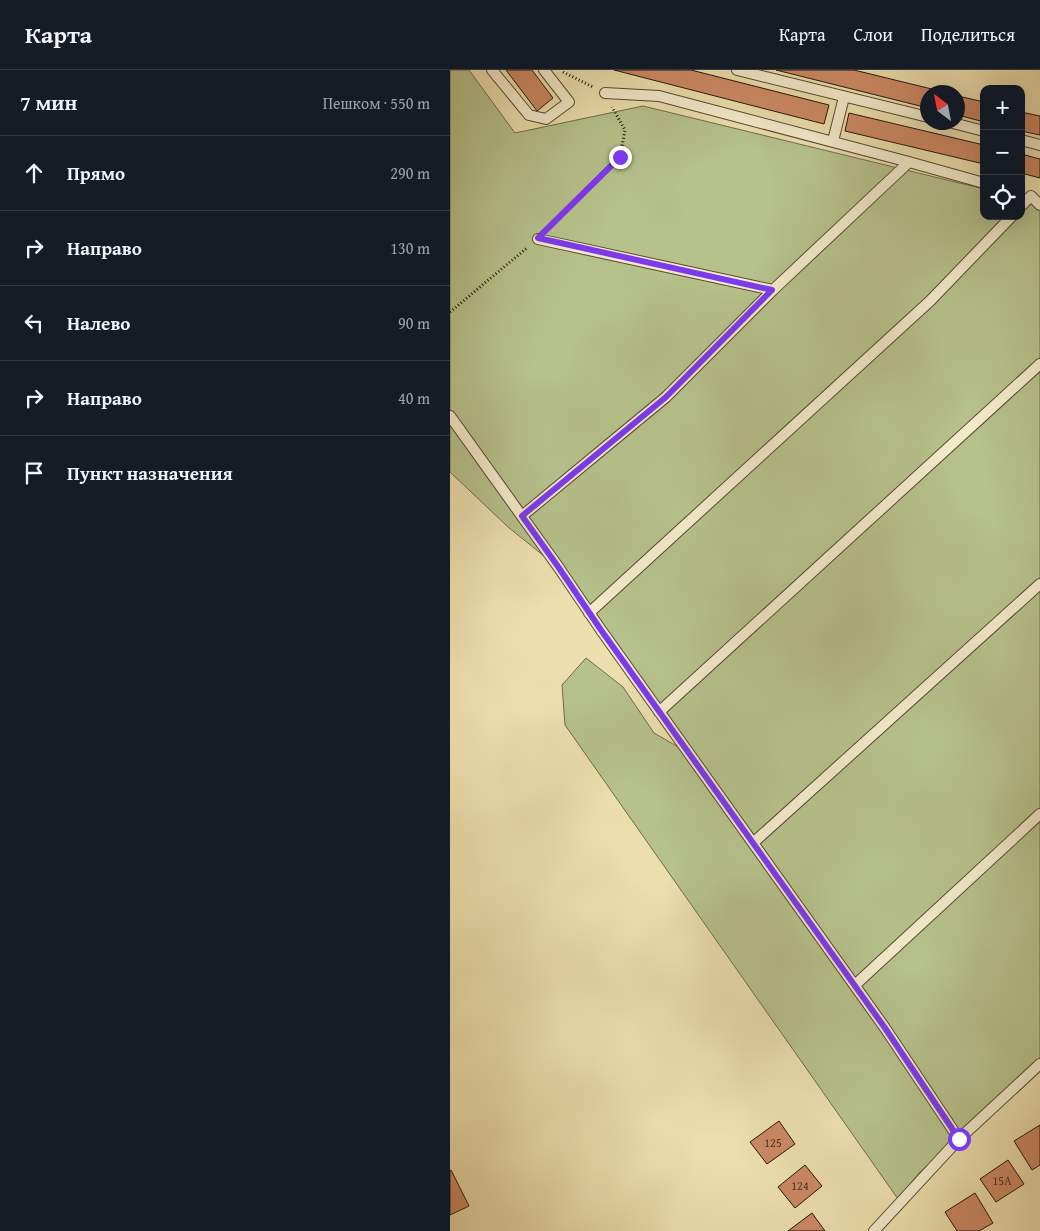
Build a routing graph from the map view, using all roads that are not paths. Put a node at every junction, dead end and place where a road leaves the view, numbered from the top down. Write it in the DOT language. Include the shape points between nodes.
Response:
graph roads {
  1 [pos="492,70"];
  2 [pos="544,70"];
  3 [pos="736,70"];
  4 [pos="605,93"];
  5 [pos="844,96"];
  6 [pos="920,115"];
  7 [pos="965,126"];
  8 [pos="980,130"];
  9 [pos="833,141"];
  10 [pos="1025,141"];
  11 [pos="1040,145"];
  12 [pos="909,162"];
  13 [pos="980,182"];
  14 [pos="1031,196"];
  15 [pos="1040,205"];
  16 [pos="1008,220"];
  17 [pos="538,238"];
  18 [pos="772,290"];
  19 [pos="1040,364"];
  20 [pos="450,416"];
  21 [pos="522,516"];
  22 [pos="1040,584"];
  23 [pos="589,613"];
  24 [pos="659,712"];
  25 [pos="1040,814"];
  26 [pos="753,843"];
  27 [pos="855,985"];
  28 [pos="1040,1064"];
  29 [pos="959,1139"];
  30 [pos="874,1231"];
  1 -- 2 [label="lane" via="528,115 546,119 569,102"];
  3 -- 5 [label="lane"];
  4 -- 9 [label="lane" via="659,96"];
  5 -- 6 [label="lane"];
  5 -- 9 [label="lane"];
  7 -- 8 [label="lane"];
  9 -- 12 [label="lane"];
  10 -- 11 [label="lane"];
  12 -- 13 [label="lane"];
  12 -- 18 [label="lane"];
  14 -- 15 [label="lane"];
  16 -- 23 [label="lane" via="930,301"];
  17 -- 18 [label="lane"];
  18 -- 21 [label="lane" via="666,397"];
  19 -- 24 [label="lane"];
  20 -- 21 [label="lane"];
  21 -- 23 [label="lane"];
  22 -- 26 [label="lane"];
  23 -- 24 [label="lane"];
  24 -- 26 [label="lane"];
  25 -- 27 [label="lane"];
  26 -- 27 [label="lane"];
  27 -- 29 [label="lane"];
  28 -- 29 [label="lane"];
  29 -- 30 [label="lane"];
}
